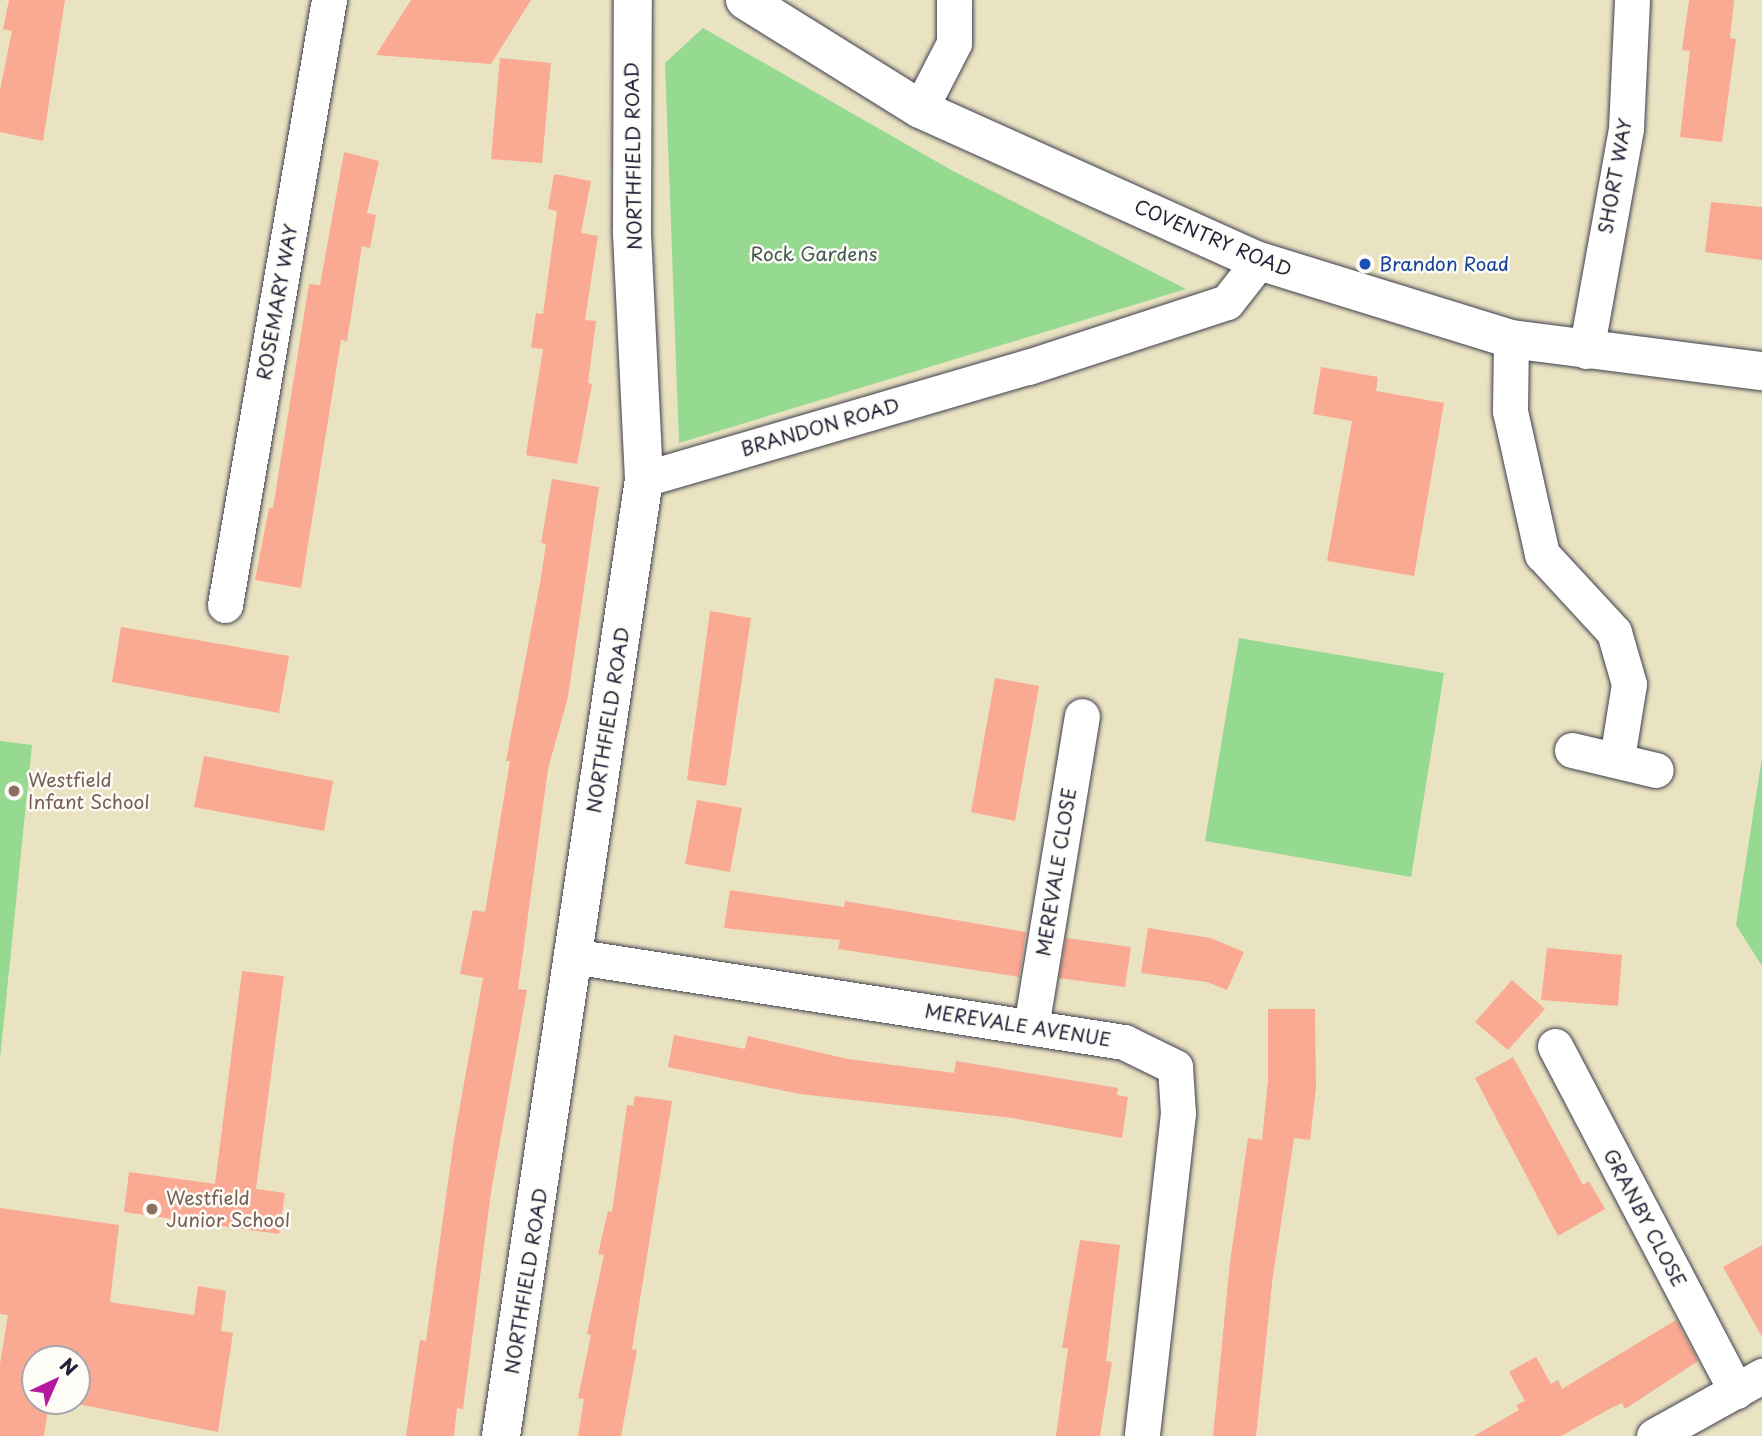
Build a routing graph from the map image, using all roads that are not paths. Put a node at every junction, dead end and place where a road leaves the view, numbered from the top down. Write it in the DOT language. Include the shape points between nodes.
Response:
graph roads {
  1 [pos="328,0"];
  2 [pos="633,0"];
  3 [pos="745,0"];
  4 [pos="954,0"];
  5 [pos="1632,0"];
  6 [pos="920,109"];
  7 [pos="1259,261"];
  8 [pos="1511,339"];
  9 [pos="1586,351"];
  10 [pos="1762,371"];
  11 [pos="644,479"];
  12 [pos="225,605"];
  13 [pos="1082,716"];
  14 [pos="1572,750"];
  15 [pos="1617,758"];
  16 [pos="1656,770"];
  17 [pos="572,956"];
  18 [pos="1031,1027"];
  19 [pos="1555,1046"];
  20 [pos="1749,1384"];
  21 [pos="501,1436"];
  22 [pos="1142,1436"];
  23 [pos="1654,1436"];
  1 -- 12 [label="street, ROSEMARY WAY"];
  2 -- 11 [label="street, NORTHFIELD ROAD" via="632,230"];
  3 -- 6 [label="street, COVENTRY ROAD"];
  4 -- 6 [label="street" via="954,43"];
  5 -- 9 [label="street, SHORT WAY" via="1626,128"];
  6 -- 7 [label="street, COVENTRY ROAD"];
  7 -- 8 [label="street, COVENTRY ROAD"];
  7 -- 11 [label="street, BRANDON ROAD" via="1227,302 1028,367"];
  8 -- 9 [label="street, COVENTRY ROAD"];
  8 -- 15 [label="street" via="1510,411 1542,554 1615,632 1629,684"];
  9 -- 10 [label="street, COVENTRY ROAD"];
  11 -- 17 [label="street, NORTHFIELD ROAD"];
  13 -- 18 [label="street, MEREVALE CLOSE"];
  14 -- 15 [label="street"];
  15 -- 16 [label="street"];
  17 -- 18 [label="street, MEREVALE AVENUE"];
  17 -- 21 [label="street, NORTHFIELD ROAD"];
  18 -- 22 [label="street, MEREVALE AVENUE" via="1124,1042 1175,1067 1178,1113"];
  19 -- 20 [label="street, GRANBY CLOSE"];
  20 -- 23 [label="street"];
}
